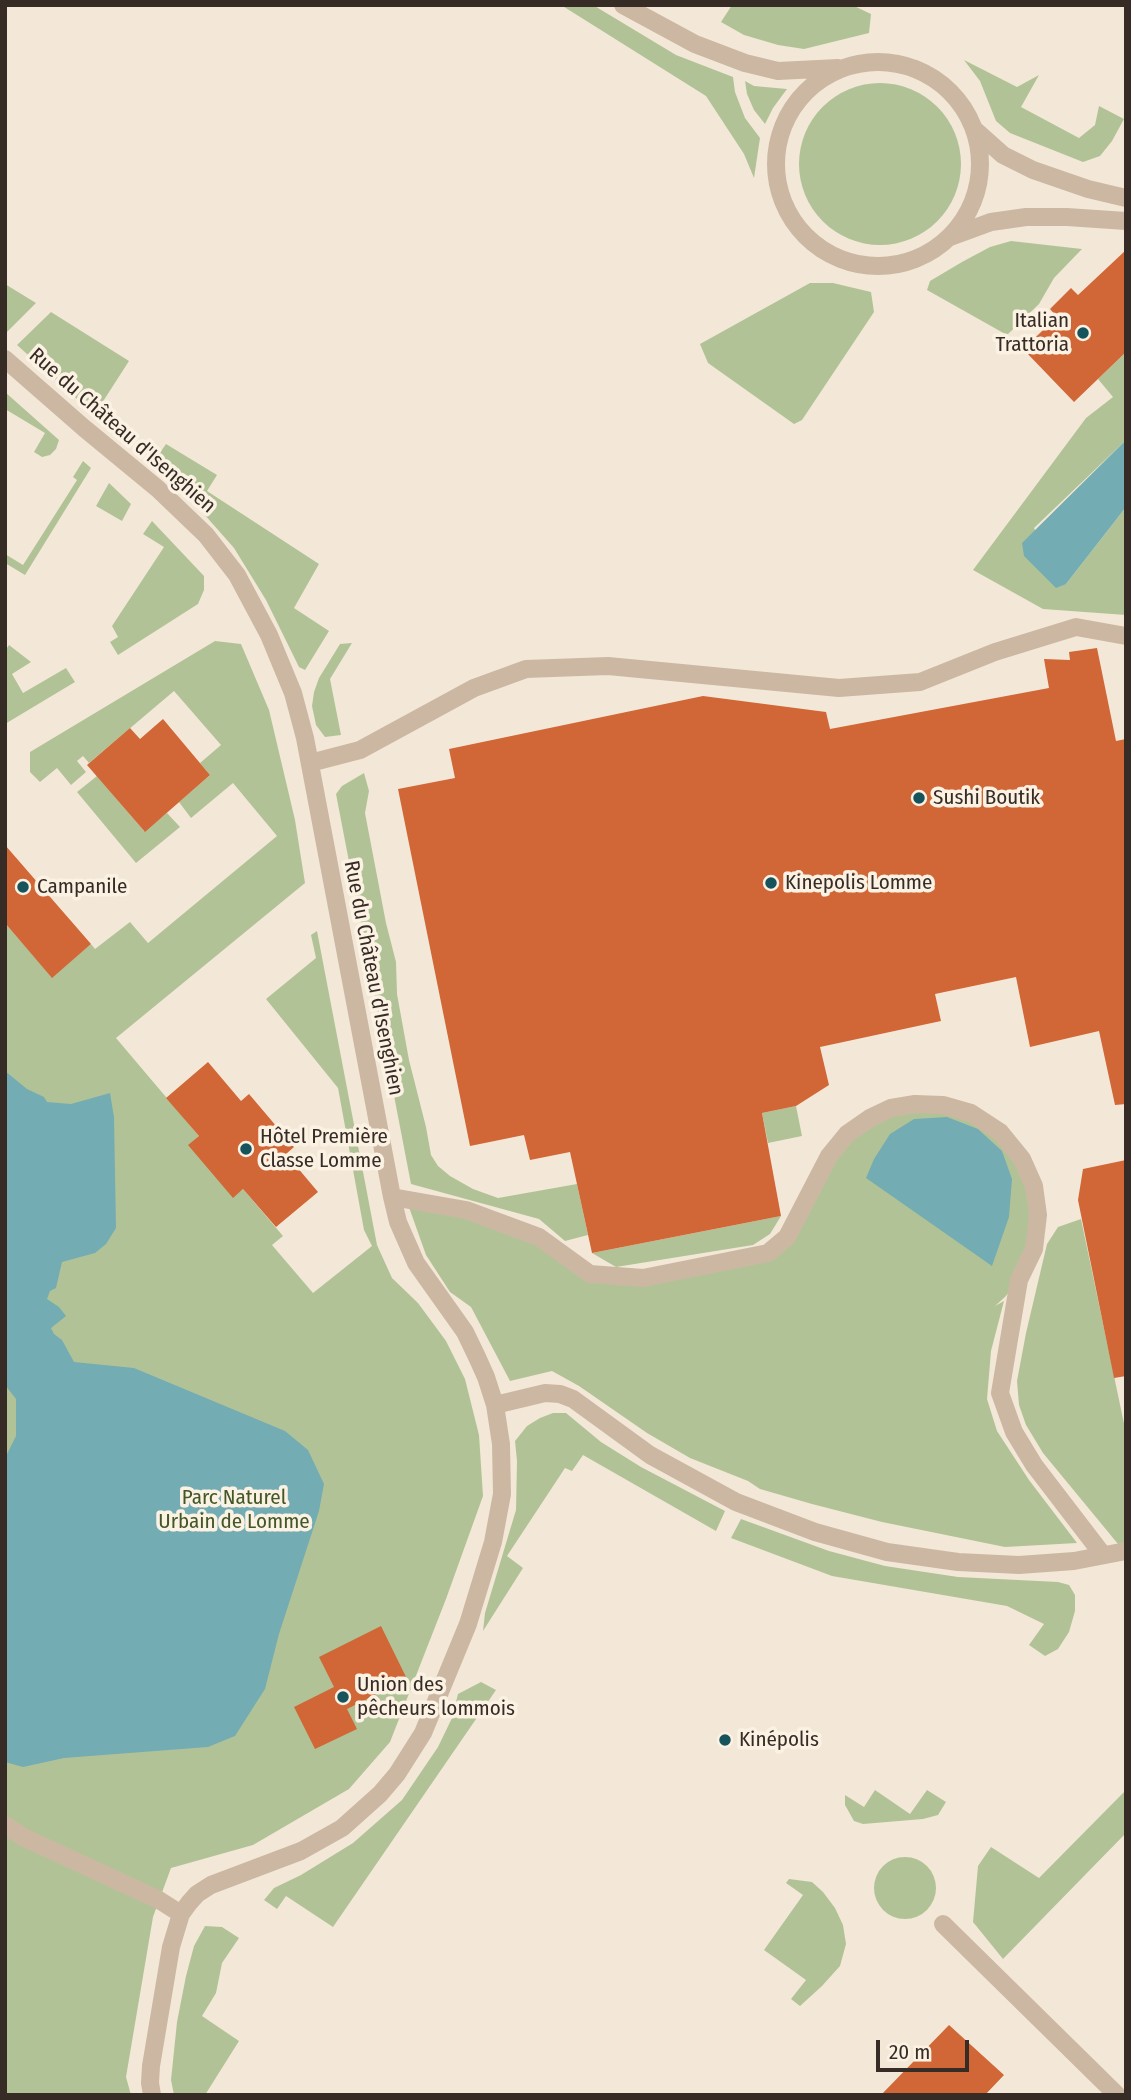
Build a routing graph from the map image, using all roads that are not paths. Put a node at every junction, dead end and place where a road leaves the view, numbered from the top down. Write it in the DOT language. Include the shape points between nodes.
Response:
graph roads {
  1 [pos="623,5"];
  2 [pos="845,68"];
  3 [pos="974,130"];
  4 [pos="1126,198"];
  5 [pos="1126,221"];
  6 [pos="950,237"];
  7 [pos="5,359"];
  8 [pos="1126,636"];
  9 [pos="310,763"];
  10 [pos="391,1197"];
  11 [pos="495,1405"];
  12 [pos="1126,1552"];
  13 [pos="1103,1555"];
  14 [pos="5,1825"];
  15 [pos="181,1914"];
  16 [pos="943,1924"];
  17 [pos="152,2095"];
  18 [pos="1117,2095"];
  1 -- 2 [label="street" via="695,44 754,66 778,71"];
  2 -- 3 [label="street" via="873,62 920,72 949,91"];
  2 -- 6 [label="street" via="809,89 791,111 780,137 780,193 792,219 821,249 860,265 911,261"];
  3 -- 4 [label="street" via="1003,155 1033,170"];
  3 -- 6 [label="street" via="978,186 970,208"];
  5 -- 6 [label="street" via="1026,217 991,222"];
  7 -- 9 [label="street, Rue du Château d'Isenghien" via="158,489 218,549 269,635 293,694"];
  8 -- 9 [label="street" via="1076,628 995,652 920,682 839,688 608,666 527,669 474,688 360,750"];
  9 -- 10 [label="street, Rue du Château d'Isenghien"];
  10 -- 11 [label="street, Rue du Château d'Isenghien" via="411,1254 465,1332"];
  10 -- 13 [label="street" via="466,1210 539,1237 590,1274 643,1278 768,1253 788,1237 829,1156 847,1134 870,1118 915,1104 971,1113 1000,1132 1022,1159 1034,1186 1038,1215 1034,1249 1019,1280 1000,1393 1014,1432 1034,1465"];
  11 -- 13 [label="street" via="560,1394 650,1455 736,1502 815,1532 887,1552 1019,1565"];
  11 -- 15 [label="street, Rue du Château d'Isenghien" via="502,1494 493,1542 461,1641 423,1733 380,1794 342,1828 281,1860 211,1885"];
  12 -- 13 [label="street"];
  14 -- 15 [label="street"];
  15 -- 17 [label="street, Rue du Château d'Isenghien" via="153,2053"];
  16 -- 18 [label="street"];
}
